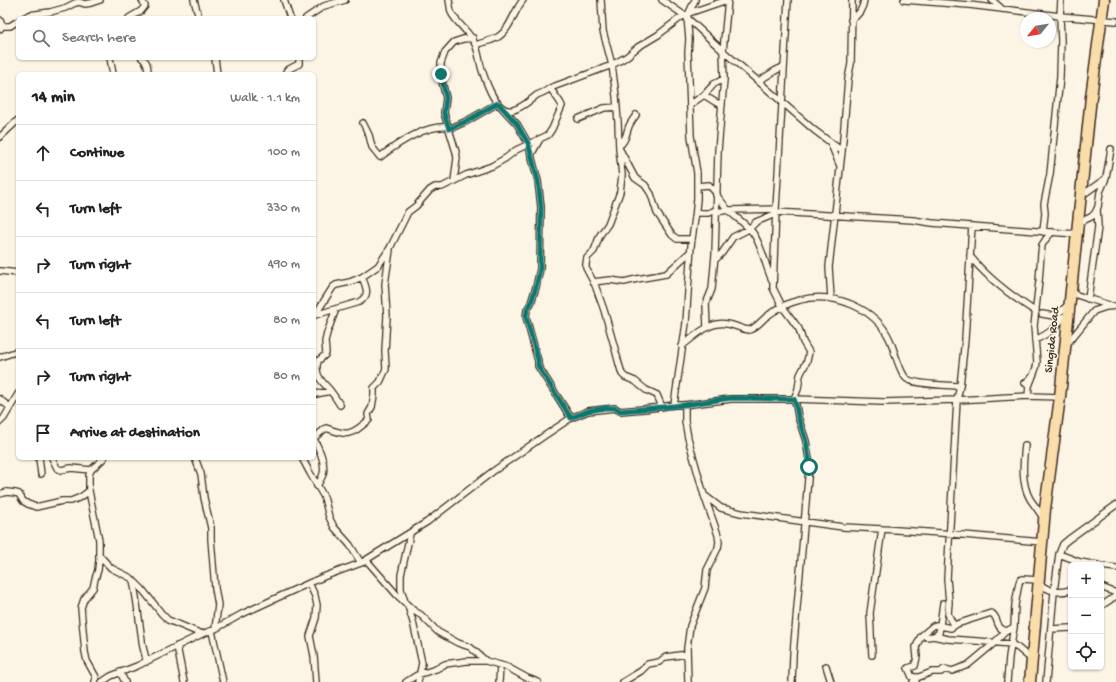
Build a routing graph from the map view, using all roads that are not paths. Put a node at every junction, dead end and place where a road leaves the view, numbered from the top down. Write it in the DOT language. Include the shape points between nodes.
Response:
graph roads {
  1 [pos="100,0"];
  2 [pos="142,0"];
  3 [pos="194,0"];
  4 [pos="284,0"];
  5 [pos="345,0"];
  6 [pos="449,0"];
  7 [pos="523,0"];
  8 [pos="601,0"];
  9 [pos="662,0"];
  10 [pos="695,0"];
  11 [pos="727,0"];
  12 [pos="788,0"];
  13 [pos="852,0"];
  14 [pos="864,0"];
  15 [pos="904,0"];
  16 [pos="914,0"];
  17 [pos="992,0"];
  18 [pos="1061,0"];
  19 [pos="1104,0"];
  20 [pos="969,3"];
  21 [pos="1002,9"];
  22 [pos="687,15"];
  23 [pos="27,16"];
  24 [pos="133,16"];
  25 [pos="198,16"];
  26 [pos="289,16"];
  27 [pos="309,16"];
  28 [pos="1060,16"];
  29 [pos="1102,19"];
  30 [pos="851,20"];
  31 [pos="1116,21"];
  32 [pos="16,22"];
  33 [pos="1,25"];
  34 [pos="473,38"];
  35 [pos="476,44"];
  36 [pos="723,51"];
  37 [pos="110,60"];
  38 [pos="145,60"];
  39 [pos="215,60"];
  40 [pos="299,60"];
  41 [pos="612,65"];
  42 [pos="784,67"];
  43 [pos="113,72"];
  44 [pos="148,72"];
  45 [pos="217,72"];
  46 [pos="286,72"];
  47 [pos="724,79"];
  48 [pos="758,81"];
  49 [pos="550,88"];
  50 [pos="690,92"];
  51 [pos="703,96"];
  52 [pos="782,101"];
  53 [pos="498,103"];
  54 [pos="690,104"];
  55 [pos="722,105"];
  56 [pos="617,107"];
  57 [pos="504,109"];
  58 [pos="636,115"];
  59 [pos="578,119"];
  60 [pos="16,122"];
  61 [pos="363,123"];
  62 [pos="449,128"];
  63 [pos="0,137"];
  64 [pos="540,139"];
  65 [pos="830,142"];
  66 [pos="528,143"];
  67 [pos="619,147"];
  68 [pos="1111,149"];
  69 [pos="842,151"];
  70 [pos="531,155"];
  71 [pos="840,166"];
  72 [pos="697,177"];
  73 [pos="1105,179"];
  74 [pos="454,181"];
  75 [pos="708,185"];
  76 [pos="697,186"];
  77 [pos="716,195"];
  78 [pos="1080,196"];
  79 [pos="1097,209"];
  80 [pos="728,210"];
  81 [pos="716,211"];
  82 [pos="775,212"];
  83 [pos="696,213"];
  84 [pos="834,215"];
  85 [pos="1078,223"];
  86 [pos="972,226"];
  87 [pos="749,229"];
  88 [pos="1043,232"];
  89 [pos="1052,232"];
  90 [pos="1076,234"];
  91 [pos="692,239"];
  92 [pos="390,248"];
  93 [pos="690,252"];
  94 [pos="970,256"];
  95 [pos="715,260"];
  96 [pos="0,271"];
  97 [pos="16,273"];
  98 [pos="362,277"];
  99 [pos="593,282"];
  100 [pos="773,282"];
  101 [pos="1071,293"];
  102 [pos="831,298"];
  103 [pos="1088,299"];
  104 [pos="1070,304"];
  105 [pos="782,306"];
  106 [pos="1116,306"];
  107 [pos="336,309"];
  108 [pos="316,312"];
  109 [pos="1036,312"];
  110 [pos="316,314"];
  111 [pos="1042,314"];
  112 [pos="1052,316"];
  113 [pos="1066,318"];
  114 [pos="707,328"];
  115 [pos="1035,340"];
  116 [pos="682,346"];
  117 [pos="1066,346"];
  118 [pos="16,352"];
  119 [pos="0,356"];
  120 [pos="1033,375"];
  121 [pos="1025,383"];
  122 [pos="960,386"];
  123 [pos="330,390"];
  124 [pos="316,394"];
  125 [pos="1028,396"];
  126 [pos="16,397"];
  127 [pos="1060,397"];
  128 [pos="0,399"];
  129 [pos="794,399"];
  130 [pos="957,400"];
  131 [pos="340,405"];
  132 [pos="684,405"];
  133 [pos="674,406"];
  134 [pos="10,407"];
  135 [pos="662,407"];
  136 [pos="571,418"];
  137 [pos="0,422"];
  138 [pos="316,437"];
  139 [pos="316,444"];
  140 [pos="1025,445"];
  141 [pos="39,460"];
  142 [pos="53,460"];
  143 [pos="102,460"];
  144 [pos="196,460"];
  145 [pos="303,460"];
  146 [pos="91,470"];
  147 [pos="42,474"];
  148 [pos="317,486"];
  149 [pos="89,491"];
  150 [pos="0,494"];
  151 [pos="704,495"];
  152 [pos="1116,505"];
  153 [pos="1044,519"];
  154 [pos="805,521"];
  155 [pos="882,529"];
  156 [pos="410,534"];
  157 [pos="949,534"];
  158 [pos="1042,542"];
  159 [pos="1059,554"];
  160 [pos="99,555"];
  161 [pos="1080,562"];
  162 [pos="361,563"];
  163 [pos="1104,566"];
  164 [pos="1116,568"];
  165 [pos="133,580"];
  166 [pos="1038,582"];
  167 [pos="309,583"];
  168 [pos="1104,588"];
  169 [pos="1068,591"];
  170 [pos="1054,592"];
  171 [pos="1116,593"];
  172 [pos="1116,596"];
  173 [pos="943,603"];
  174 [pos="1104,604"];
  175 [pos="407,605"];
  176 [pos="941,626"];
  177 [pos="954,626"];
  178 [pos="1014,627"];
  179 [pos="1068,628"];
  180 [pos="1051,629"];
  181 [pos="213,630"];
  182 [pos="1007,631"];
  183 [pos="202,634"];
  184 [pos="995,642"];
  185 [pos="1011,644"];
  186 [pos="177,646"];
  187 [pos="687,654"];
  188 [pos="872,655"];
  189 [pos="1032,660"];
  190 [pos="486,661"];
  191 [pos="146,662"];
  192 [pos="500,665"];
  193 [pos="826,666"];
  194 [pos="120,672"];
  195 [pos="419,675"];
  196 [pos="913,679"];
  197 [pos="95,682"];
  198 [pos="102,682"];
  199 [pos="124,682"];
  200 [pos="184,682"];
  201 [pos="223,682"];
  202 [pos="316,682"];
  203 [pos="406,682"];
  204 [pos="418,682"];
  205 [pos="499,682"];
  206 [pos="538,682"];
  207 [pos="622,682"];
  208 [pos="688,682"];
  209 [pos="792,682"];
  210 [pos="832,682"];
  211 [pos="1006,682"];
  212 [pos="1030,682"];
  213 [pos="1046,682"];
  1 -- 23 [label="street" via="85,4 79,2 65,8"];
  2 -- 24 [label="street" via="145,6"];
  3 -- 25 [label="street"];
  4 -- 26 [label="street"];
  5 -- 27 [label="street" via="324,6"];
  6 -- 34 [label="street" via="453,16"];
  7 -- 35 [label="street" via="502,34 495,39"];
  8 -- 41 [label="street" via="603,30"];
  9 -- 22 [label="street"];
  10 -- 22 [label="street"];
  11 -- 22 [label="street"];
  11 -- 36 [label="street"];
  12 -- 42 [label="street"];
  13 -- 30 [label="street"];
  14 -- 30 [label="street" via="860,14"];
  15 -- 16 [label="street"];
  16 -- 20 [label="street"];
  17 -- 21 [label="street"];
  18 -- 28 [label="street"];
  19 -- 29 [label="highway, Singida Road"];
  20 -- 21 [label="street"];
  21 -- 28 [label="street"];
  22 -- 36 [label="street"];
  22 -- 41 [label="street"];
  22 -- 50 [label="street" via="690,39"];
  28 -- 29 [label="street"];
  28 -- 88 [label="street" via="1060,77 1050,174 1044,204"];
  29 -- 31 [label="street"];
  29 -- 78 [label="highway, Singida Road"];
  30 -- 69 [label="street" via="851,64"];
  32 -- 33 [label="street" via="10,26"];
  34 -- 35 [label="street"];
  34 -- 62 [label="street" via="454,42 445,52 441,63 446,98 444,113"];
  35 -- 53 [label="street" via="489,88"];
  36 -- 47 [label="street"];
  36 -- 48 [label="street"];
  37 -- 43 [label="street"];
  38 -- 44 [label="street"];
  39 -- 45 [label="street"];
  40 -- 46 [label="street" via="299,64"];
  41 -- 49 [label="street"];
  41 -- 56 [label="street"];
  42 -- 48 [label="street"];
  42 -- 52 [label="street"];
  47 -- 51 [label="street" via="714,84"];
  47 -- 55 [label="street"];
  48 -- 52 [label="street"];
  49 -- 57 [label="street" via="514,110"];
  49 -- 64 [label="street" via="562,106 552,129 548,135"];
  50 -- 51 [label="street"];
  50 -- 54 [label="street"];
  51 -- 54 [label="street"];
  51 -- 55 [label="street"];
  52 -- 65 [label="street"];
  52 -- 82 [label="street"];
  53 -- 57 [label="street"];
  53 -- 62 [label="street"];
  54 -- 72 [label="street" via="691,136"];
  55 -- 77 [label="street"];
  56 -- 59 [label="street" via="604,108"];
  56 -- 67 [label="street"];
  57 -- 66 [label="street"];
  58 -- 67 [label="street"];
  60 -- 63 [label="street"];
  61 -- 62 [label="street" via="372,147 380,156 401,142 427,130 442,126"];
  62 -- 74 [label="street" via="457,158"];
  64 -- 66 [label="street"];
  64 -- 70 [label="street"];
  65 -- 69 [label="street"];
  65 -- 71 [label="street"];
  66 -- 70 [label="street"];
  66 -- 74 [label="street" via="492,166"];
  67 -- 91 [label="street" via="635,178 645,185 651,194 656,211 672,235 677,239"];
  67 -- 99 [label="street" via="622,175 620,192 610,221 600,235 594,251 587,258 588,272"];
  68 -- 73 [label="street"];
  69 -- 71 [label="street"];
  70 -- 136 [label="street" via="541,207 540,269 526,317 538,366"];
  71 -- 84 [label="street"];
  72 -- 75 [label="street"];
  72 -- 76 [label="street"];
  73 -- 78 [label="street"];
  73 -- 79 [label="street"];
  74 -- 92 [label="street" via="430,190 408,212"];
  75 -- 76 [label="street"];
  75 -- 77 [label="street"];
  76 -- 83 [label="street"];
  77 -- 80 [label="street"];
  77 -- 81 [label="street"];
  78 -- 85 [label="highway, Singida Road"];
  79 -- 85 [label="street" via="1091,217"];
  79 -- 103 [label="street" via="1098,227"];
  80 -- 81 [label="street"];
  80 -- 82 [label="street"];
  80 -- 87 [label="street"];
  81 -- 83 [label="street"];
  81 -- 95 [label="street"];
  82 -- 84 [label="street"];
  82 -- 87 [label="street" via="756,222"];
  82 -- 100 [label="street"];
  83 -- 91 [label="street"];
  84 -- 86 [label="street"];
  84 -- 102 [label="street" via="829,267"];
  85 -- 90 [label="highway, Singida Road"];
  86 -- 88 [label="street"];
  86 -- 94 [label="street"];
  87 -- 95 [label="street" via="733,237"];
  87 -- 100 [label="street"];
  88 -- 89 [label="street"];
  89 -- 90 [label="street"];
  89 -- 109 [label="street" via="1042,245 1040,254"];
  90 -- 101 [label="highway, Singida Road"];
  91 -- 93 [label="street"];
  92 -- 98 [label="street" via="378,266"];
  92 -- 138 [label="street" via="385,284 388,316 386,369 374,388 369,420 348,434 326,428"];
  93 -- 99 [label="street" via="666,274 624,282"];
  93 -- 116 [label="street" via="686,323"];
  94 -- 109 [label="street" via="1012,296"];
  94 -- 122 [label="street"];
  95 -- 114 [label="street" via="712,289 706,304"];
  96 -- 97 [label="street"];
  98 -- 107 [label="street" via="367,289 365,297 359,302"];
  98 -- 108 [label="street" via="336,284"];
  99 -- 135 [label="street" via="604,310 622,374 656,395"];
  100 -- 105 [label="street" via="773,288"];
  101 -- 103 [label="street"];
  101 -- 104 [label="highway, Singida Road"];
  102 -- 105 [label="street" via="806,299"];
  102 -- 122 [label="street" via="856,306 880,324 890,339 906,378 917,382"];
  103 -- 106 [label="street"];
  104 -- 112 [label="street"];
  104 -- 113 [label="highway, Singida Road"];
  105 -- 114 [label="street" via="749,330 727,324 714,324"];
  105 -- 129 [label="street" via="799,329 809,352"];
  106 -- 117 [label="street" via="1094,311"];
  107 -- 110 [label="street"];
  107 -- 123 [label="street" via="327,333 326,353 317,364 319,379"];
  109 -- 115 [label="street"];
  111 -- 112 [label="street"];
  112 -- 113 [label="street"];
  113 -- 115 [label="street" via="1048,334"];
  113 -- 117 [label="highway, Singida Road"];
  114 -- 116 [label="street"];
  115 -- 120 [label="street" via="1037,362"];
  116 -- 133 [label="street"];
  117 -- 127 [label="highway, Singida Road"];
  118 -- 119 [label="street"];
  120 -- 121 [label="street"];
  120 -- 125 [label="street"];
  122 -- 130 [label="street"];
  123 -- 124 [label="street"];
  123 -- 131 [label="street"];
  125 -- 127 [label="street"];
  125 -- 130 [label="street"];
  126 -- 134 [label="street"];
  127 -- 153 [label="highway, Singida Road"];
  128 -- 134 [label="street"];
  129 -- 130 [label="street" via="883,402"];
  129 -- 132 [label="street" via="731,398"];
  129 -- 154 [label="street" via="809,459"];
  130 -- 157 [label="street"];
  132 -- 133 [label="street"];
  132 -- 151 [label="street" via="688,438"];
  133 -- 135 [label="street"];
  134 -- 137 [label="street"];
  135 -- 136 [label="street" via="620,411 605,408"];
  136 -- 156 [label="street" via="492,472"];
  139 -- 148 [label="street" via="323,464 323,474"];
  140 -- 153 [label="street" via="1024,480 1030,498"];
  141 -- 147 [label="street"];
  142 -- 146 [label="street" via="61,470"];
  143 -- 146 [label="street"];
  144 -- 181 [label="street" via="201,474 211,528 218,605"];
  145 -- 148 [label="street"];
  146 -- 149 [label="street"];
  148 -- 162 [label="street" via="334,527"];
  149 -- 150 [label="street" via="72,502 62,501 36,507 23,501 19,494"];
  149 -- 160 [label="street" via="99,540"];
  151 -- 154 [label="street" via="721,508"];
  151 -- 187 [label="street" via="718,535 718,548 707,570 705,588 690,626"];
  152 -- 159 [label="street" via="1069,539"];
  153 -- 158 [label="highway, Singida Road"];
  154 -- 155 [label="street" via="842,527"];
  154 -- 209 [label="street"];
  155 -- 157 [label="street"];
  155 -- 188 [label="street" via="870,612"];
  156 -- 162 [label="street"];
  156 -- 175 [label="street" via="401,575 401,589"];
  157 -- 158 [label="street"];
  157 -- 177 [label="street" via="948,611"];
  158 -- 166 [label="highway, Singida Road"];
  159 -- 161 [label="street"];
  159 -- 170 [label="street"];
  160 -- 165 [label="street" via="112,568"];
  160 -- 197 [label="street" via="93,588 84,599 81,608 85,652 96,677"];
  162 -- 167 [label="street"];
  162 -- 175 [label="street" via="366,561 376,569 381,578"];
  163 -- 164 [label="street"];
  165 -- 183 [label="street" via="168,620"];
  165 -- 191 [label="street"];
  166 -- 170 [label="street"];
  166 -- 178 [label="street" via="1020,580"];
  166 -- 189 [label="highway, Singida Road"];
  167 -- 181 [label="street"];
  167 -- 202 [label="street" via="317,605 310,636"];
  168 -- 171 [label="street"];
  169 -- 170 [label="street"];
  170 -- 180 [label="street"];
  172 -- 174 [label="street"];
  173 -- 176 [label="street"];
  175 -- 190 [label="street" via="435,630 455,642 470,647"];
  175 -- 195 [label="street" via="422,663"];
  176 -- 177 [label="street"];
  176 -- 184 [label="street" via="939,633 930,636 948,640"];
  176 -- 196 [label="street" via="933,626 921,636 916,647 915,666 908,668"];
  177 -- 182 [label="street" via="991,613 996,616 1001,628"];
  178 -- 182 [label="street"];
  178 -- 185 [label="street"];
  179 -- 180 [label="street"];
  180 -- 213 [label="street"];
  181 -- 183 [label="street"];
  181 -- 201 [label="street"];
  182 -- 184 [label="street"];
  183 -- 186 [label="street"];
  184 -- 185 [label="street"];
  184 -- 196 [label="street" via="963,668 952,671 944,669"];
  185 -- 189 [label="street"];
  185 -- 211 [label="street"];
  186 -- 191 [label="street"];
  186 -- 200 [label="street"];
  187 -- 207 [label="street" via="666,657 659,662 648,664"];
  187 -- 208 [label="street"];
  189 -- 212 [label="highway, Singida Road"];
  190 -- 192 [label="street"];
  190 -- 195 [label="street" via="445,664"];
  191 -- 194 [label="street"];
  192 -- 205 [label="street"];
  192 -- 206 [label="street"];
  193 -- 210 [label="street"];
  194 -- 198 [label="street"];
  194 -- 199 [label="street"];
  195 -- 203 [label="street"];
  195 -- 204 [label="street"];
}
